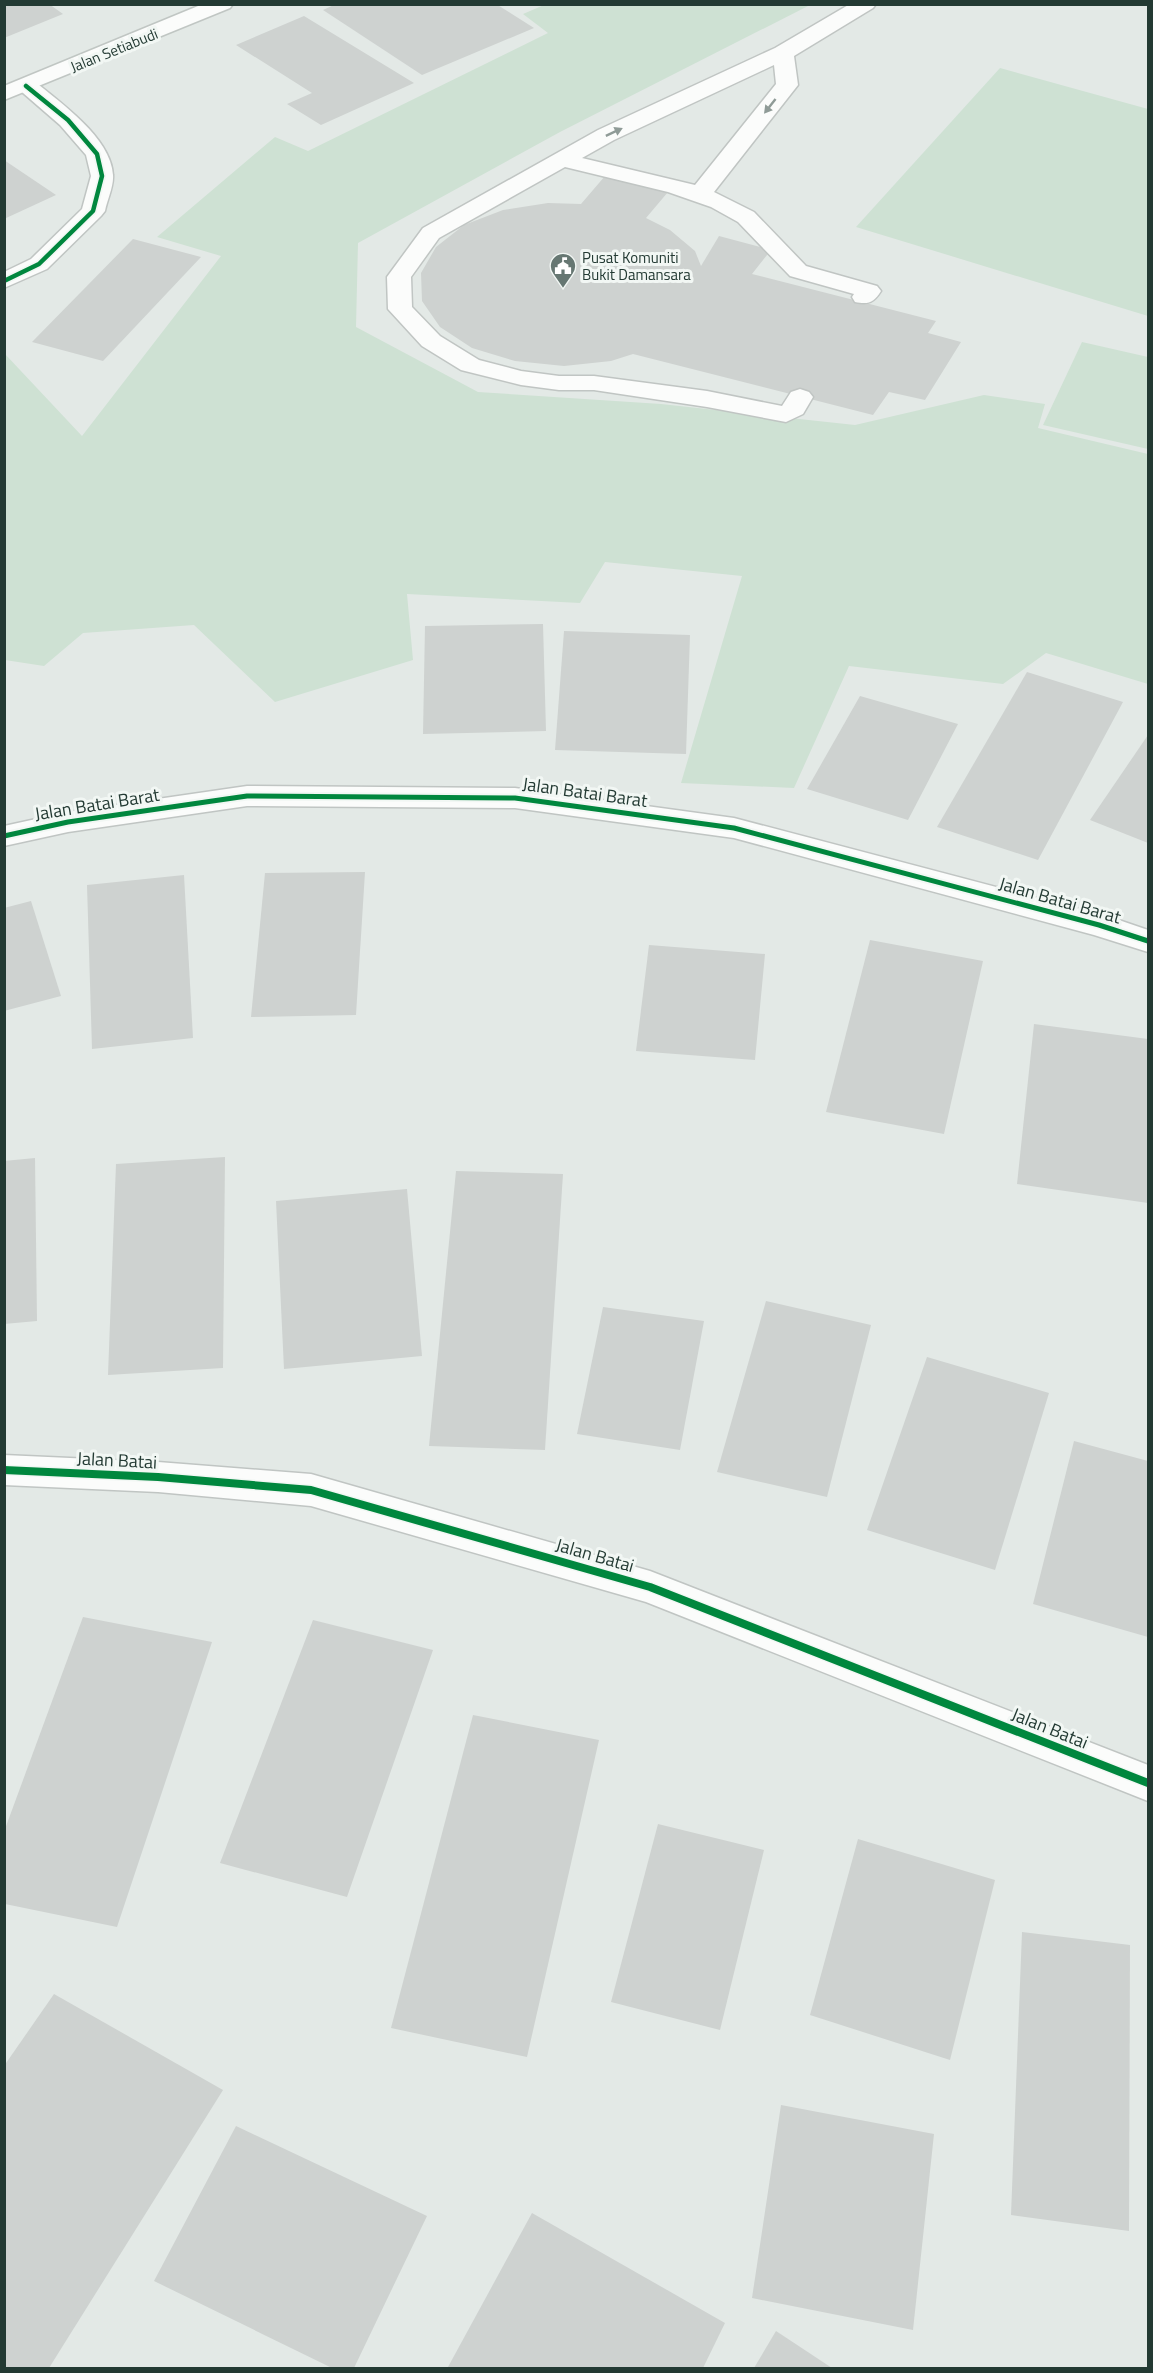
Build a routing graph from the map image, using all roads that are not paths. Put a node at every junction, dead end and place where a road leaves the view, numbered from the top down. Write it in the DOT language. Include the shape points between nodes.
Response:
graph roads {
  1 [pos="223,4"];
  2 [pos="866,4"];
  3 [pos="783,53"];
  4 [pos="15,90"];
  5 [pos="563,160"];
  6 [pos="701,193"];
  7 [pos="4,281"];
  8 [pos="864,297"];
  9 [pos="800,397"];
  10 [pos="4,836"];
  11 [pos="1149,941"];
  12 [pos="4,1470"];
  13 [pos="1149,1783"];
  1 -- 4 [label="street, Jalan Setiabudi"];
  2 -- 3 [label="street"];
  5 -- 3 [label="street, one-way" via="606,135"];
  3 -- 6 [label="street, one-way" via="787,85"];
  4 -- 7 [label="street" via="68,120 97,154 102,177 93,211 39,264"];
  5 -- 6 [label="street"];
  5 -- 9 [label="street" via="431,232 399,277 400,309 431,341 470,365 521,378 594,383 786,414"];
  6 -- 8 [label="street" via="739,212 794,269 866,288 869,291"];
  10 -- 11 [label="street, Jalan Batai Barat" via="68,822 247,796 514,798 734,828"];
  12 -- 13 [label="street, Jalan Batai" via="159,1477 311,1491 650,1587"];
}
